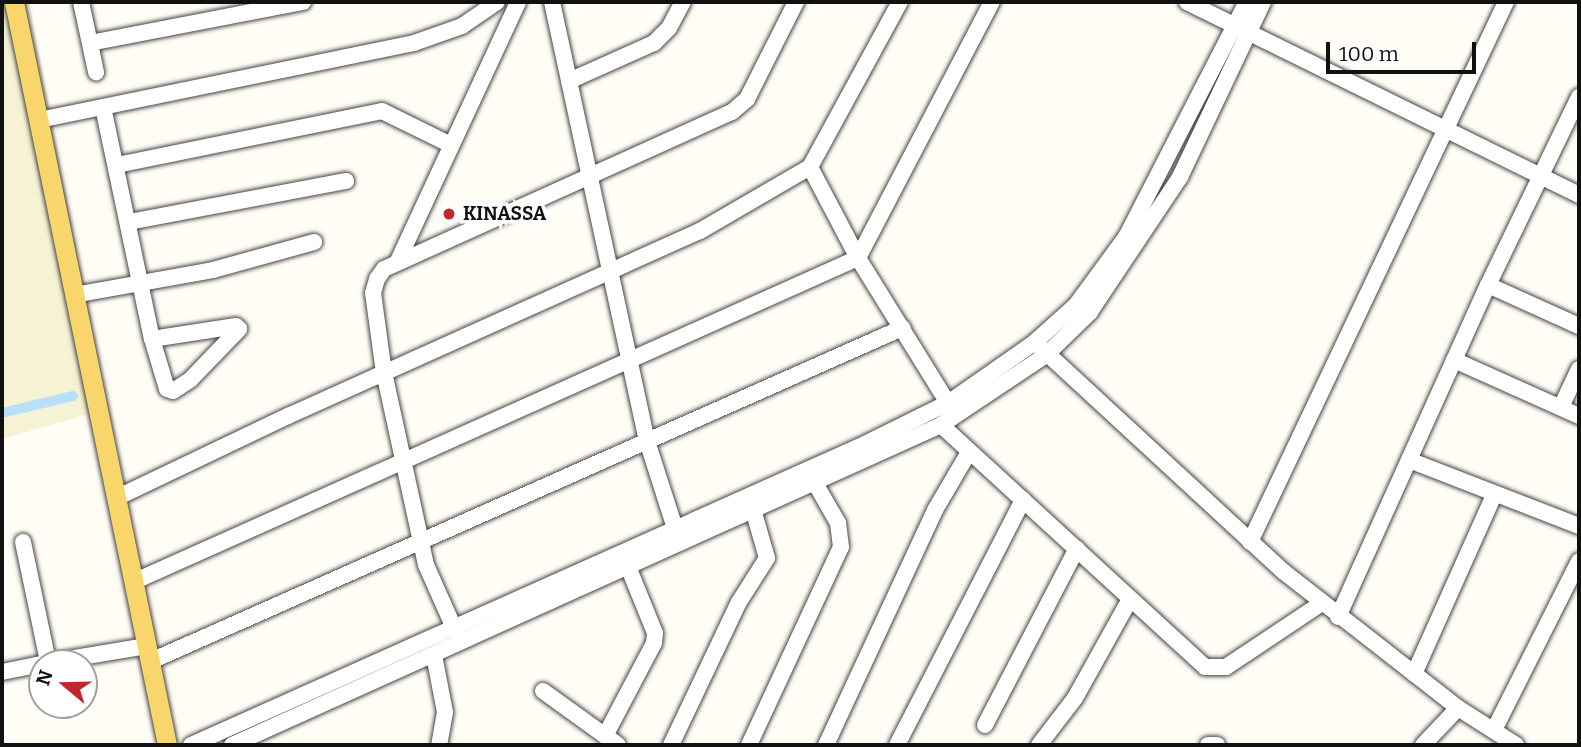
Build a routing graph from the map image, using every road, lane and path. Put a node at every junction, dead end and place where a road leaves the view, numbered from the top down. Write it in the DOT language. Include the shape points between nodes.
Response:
graph roads {
  1 [pos="14,2"];
  2 [pos="81,2"];
  3 [pos="303,2"];
  4 [pos="497,2"];
  5 [pos="518,2"];
  6 [pos="552,2"];
  7 [pos="684,2"];
  8 [pos="796,2"];
  9 [pos="900,2"];
  10 [pos="992,2"];
  11 [pos="1187,2"];
  12 [pos="1247,2"];
  13 [pos="1263,2"];
  14 [pos="1506,2"];
  15 [pos="1242,28"];
  16 [pos="90,43"];
  17 [pos="96,72"];
  18 [pos="569,81"];
  19 [pos="1579,97"];
  20 [pos="103,107"];
  21 [pos="39,120"];
  22 [pos="1445,128"];
  23 [pos="449,144"];
  24 [pos="117,165"];
  25 [pos="810,167"];
  26 [pos="1541,176"];
  27 [pos="590,177"];
  28 [pos="346,181"];
  29 [pos="1579,195"];
  30 [pos="129,222"];
  31 [pos="314,242"];
  32 [pos="858,258"];
  33 [pos="397,263"];
  34 [pos="609,270"];
  35 [pos="140,283"];
  36 [pos="1488,285"];
  37 [pos="74,295"];
  38 [pos="1579,326"];
  39 [pos="902,328"];
  40 [pos="152,339"];
  41 [pos="1035,342"];
  42 [pos="1046,355"];
  43 [pos="631,359"];
  44 [pos="1454,360"];
  45 [pos="1579,369"];
  46 [pos="384,373"];
  47 [pos="948,403"];
  48 [pos="1561,407"];
  49 [pos="1579,416"];
  50 [pos="941,425"];
  51 [pos="647,441"];
  52 [pos="969,452"];
  53 [pos="404,459"];
  54 [pos="1409,460"];
  55 [pos="816,483"];
  56 [pos="1494,495"];
  57 [pos="116,498"];
  58 [pos="1023,499"];
  59 [pos="754,513"];
  60 [pos="1579,526"];
  61 [pos="675,528"];
  62 [pos="423,539"];
  63 [pos="23,542"];
  64 [pos="1251,542"];
  65 [pos="1077,548"];
  66 [pos="1579,561"];
  67 [pos="629,569"];
  68 [pos="133,582"];
  69 [pos="1130,599"];
  70 [pos="1322,603"];
  71 [pos="1339,617"];
  72 [pos="454,628"];
  73 [pos="460,643"];
  74 [pos="42,649"];
  75 [pos="149,654"];
  76 [pos="434,655"];
  77 [pos="98,658"];
  78 [pos="28,667"];
  79 [pos="2,672"];
  80 [pos="1414,674"];
  81 [pos="543,691"];
  82 [pos="1458,708"];
  83 [pos="985,725"];
  84 [pos="1494,730"];
  85 [pos="612,741"];
  86 [pos="167,745"];
  87 [pos="191,745"];
  88 [pos="232,745"];
  89 [pos="439,745"];
  90 [pos="671,745"];
  91 [pos="749,745"];
  92 [pos="826,745"];
  93 [pos="897,745"];
  94 [pos="1039,745"];
  95 [pos="1208,745"];
  96 [pos="1217,745"];
  97 [pos="1423,745"];
  98 [pos="1516,745"];
  1 -- 21 [label="main road"];
  2 -- 16 [label="street"];
  3 -- 16 [label="street"];
  4 -- 20 [label="street" via="462,26 414,43"];
  5 -- 23 [label="street"];
  6 -- 18 [label="street"];
  7 -- 18 [label="street" via="654,43"];
  8 -- 27 [label="street" via="747,99 732,112"];
  9 -- 25 [label="street"];
  10 -- 32 [label="street"];
  11 -- 15 [label="street"];
  12 -- 15 [label="street"];
  13 -- 15 [label="street"];
  14 -- 22 [label="street"];
  15 -- 22 [label="street"];
  15 -- 41 [label="street" via="1126,237 1076,305"];
  15 -- 42 [label="street" via="1180,177 1090,312"];
  16 -- 17 [label="street"];
  18 -- 27 [label="street"];
  19 -- 26 [label="street"];
  20 -- 21 [label="street"];
  20 -- 24 [label="street"];
  21 -- 37 [label="main road"];
  22 -- 26 [label="street"];
  22 -- 64 [label="street"];
  23 -- 24 [label="street" via="382,111"];
  23 -- 33 [label="street"];
  24 -- 30 [label="street"];
  25 -- 32 [label="street"];
  25 -- 34 [label="street" via="700,231"];
  26 -- 29 [label="street"];
  26 -- 36 [label="street"];
  27 -- 33 [label="street"];
  27 -- 34 [label="street"];
  28 -- 30 [label="street"];
  30 -- 35 [label="street"];
  31 -- 35 [label="street" via="213,270"];
  32 -- 39 [label="street"];
  32 -- 43 [label="street"];
  33 -- 46 [label="street" via="384,269 373,293"];
  34 -- 43 [label="street"];
  34 -- 46 [label="street"];
  35 -- 37 [label="street"];
  35 -- 40 [label="street"];
  36 -- 38 [label="street"];
  36 -- 44 [label="street"];
  37 -- 57 [label="main road"];
  39 -- 47 [label="street"];
  39 -- 51 [label="street"];
  40 -- 40 [label="street" via="236,326 239,329 173,391 167,389"];
  41 -- 42 [label="street"];
  41 -- 47 [label="street"];
  42 -- 50 [label="street"];
  42 -- 64 [label="street"];
  43 -- 51 [label="street"];
  43 -- 53 [label="street"];
  44 -- 48 [label="street"];
  44 -- 54 [label="street"];
  45 -- 48 [label="street"];
  46 -- 53 [label="street"];
  46 -- 57 [label="street"];
  47 -- 61 [label="street"];
  48 -- 49 [label="street"];
  50 -- 52 [label="street"];
  50 -- 55 [label="street"];
  51 -- 61 [label="street"];
  51 -- 62 [label="street"];
  52 -- 58 [label="street"];
  52 -- 92 [label="street" via="935,510"];
  53 -- 62 [label="street"];
  53 -- 68 [label="street"];
  54 -- 56 [label="street"];
  54 -- 71 [label="street"];
  55 -- 59 [label="street"];
  55 -- 91 [label="street" via="838,523 841,547"];
  56 -- 60 [label="street"];
  56 -- 80 [label="street"];
  57 -- 68 [label="main road"];
  58 -- 65 [label="street"];
  58 -- 93 [label="street"];
  59 -- 67 [label="street"];
  59 -- 90 [label="street" via="767,558 739,602"];
  61 -- 72 [label="street"];
  62 -- 72 [label="street" via="426,565"];
  62 -- 75 [label="street"];
  63 -- 74 [label="street"];
  64 -- 70 [label="street"];
  65 -- 69 [label="street"];
  65 -- 83 [label="street"];
  66 -- 84 [label="street"];
  67 -- 73 [label="street"];
  67 -- 85 [label="street" via="654,643"];
  68 -- 75 [label="main road"];
  69 -- 70 [label="street" via="1205,667 1215,670"];
  69 -- 94 [label="street" via="1074,698"];
  70 -- 71 [label="street"];
  71 -- 80 [label="street"];
  72 -- 73 [label="street"];
  72 -- 87 [label="street"];
  73 -- 76 [label="street"];
  75 -- 77 [label="street"];
  75 -- 86 [label="main road"];
  76 -- 88 [label="street"];
  76 -- 89 [label="street" via="445,712"];
  78 -- 79 [label="street"];
  80 -- 82 [label="street"];
  81 -- 85 [label="street"];
  82 -- 84 [label="street"];
  82 -- 97 [label="street"];
  84 -- 98 [label="street"];
  95 -- 96 [label="street"];
}
